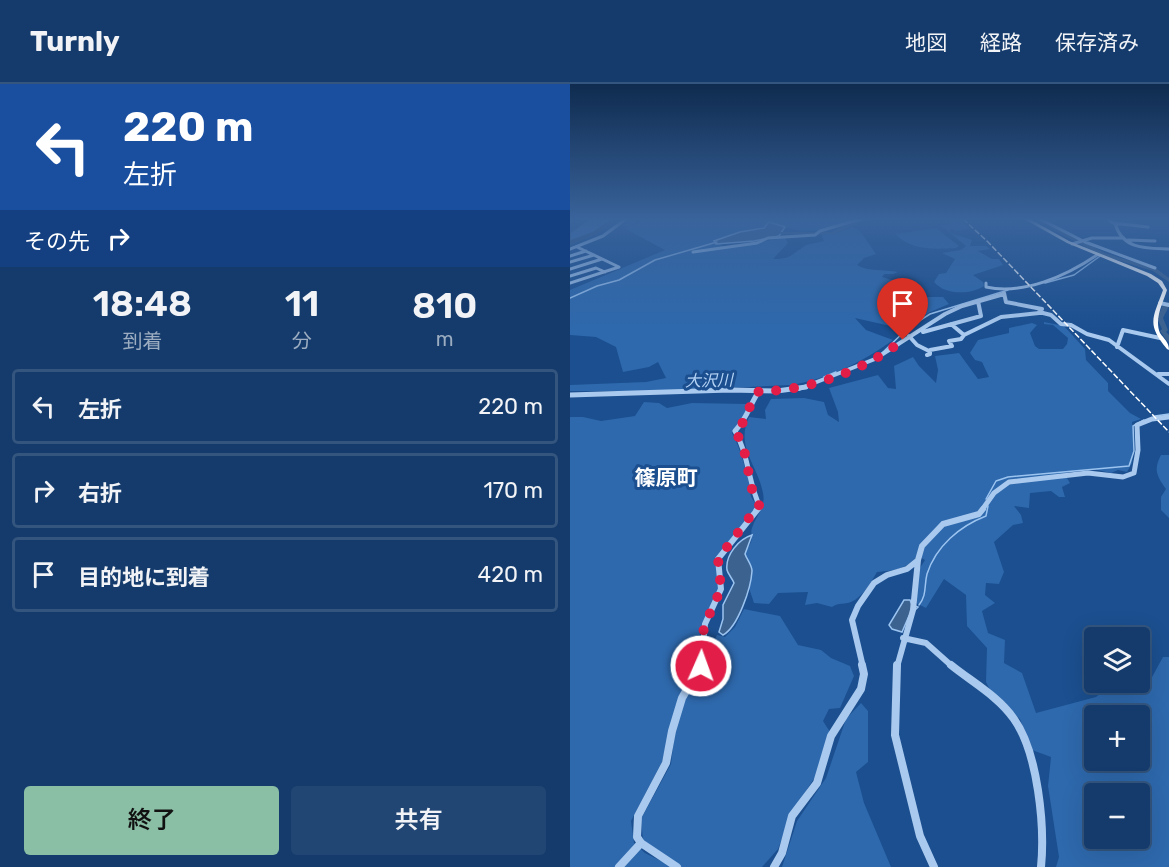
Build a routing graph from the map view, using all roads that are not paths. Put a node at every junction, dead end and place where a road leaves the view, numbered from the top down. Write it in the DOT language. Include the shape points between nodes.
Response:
graph roads {
  1 [pos="1097,255"];
  2 [pos="592,256"];
  3 [pos="595,256"];
  4 [pos="1099,256"];
  5 [pos="1123,256"];
  6 [pos="602,259"];
  7 [pos="570,262"];
  8 [pos="570,268"];
  9 [pos="1155,268"];
  10 [pos="604,272"];
  11 [pos="570,276"];
  12 [pos="570,283"];
  13 [pos="986,283"];
  14 [pos="1004,292"];
  15 [pos="978,301"];
  16 [pos="1162,303"];
  17 [pos="1169,305"];
  18 [pos="1039,311"];
  19 [pos="1042,320"];
  20 [pos="951,324"];
  21 [pos="911,335"];
  22 [pos="964,335"];
  23 [pos="1160,338"];
  24 [pos="1118,346"];
  25 [pos="1169,348"];
  26 [pos="1158,374"];
  27 [pos="1169,374"];
  28 [pos="1169,384"];
  29 [pos="759,391"];
  30 [pos="570,396"];
  31 [pos="1169,418"];
  32 [pos="918,560"];
  33 [pos="903,638"];
  34 [pos="641,843"];
  35 [pos="619,867"];
  36 [pos="677,867"];
  37 [pos="774,867"];
  38 [pos="934,867"];
  39 [pos="1041,867"];
  1 -- 14 [label="street" via="1054,281"];
  2 -- 7 [label="street"];
  3 -- 6 [label="street"];
  4 -- 16 [label="highway" via="1155,278 1165,290"];
  5 -- 9 [label="street"];
  6 -- 8 [label="street"];
  6 -- 10 [label="street" via="619,267"];
  10 -- 11 [label="street" via="596,268"];
  10 -- 12 [label="street"];
  13 -- 14 [label="street" via="987,287"];
  14 -- 15 [label="street"];
  14 -- 18 [label="street" via="1006,302"];
  15 -- 20 [label="street" via="982,315"];
  15 -- 21 [label="street" via="945,314"];
  16 -- 17 [label="street"];
  16 -- 23 [label="highway" via="1154,322"];
  18 -- 19 [label="street"];
  18 -- 22 [label="street" via="1001,317"];
  18 -- 24 [label="street" via="1060,324"];
  20 -- 21 [label="street"];
  20 -- 22 [label="street"];
  21 -- 22 [label="street" via="928,353 952,346 949,341"];
  21 -- 29 [label="street" via="875,359 810,386"];
  23 -- 24 [label="street" via="1123,330"];
  23 -- 25 [label="highway"];
  24 -- 26 [label="street"];
  26 -- 27 [label="street"];
  26 -- 28 [label="street"];
  29 -- 30 [label="street"];
  29 -- 34 [label="street" via="748,417 735,431 743,445 753,494 760,507 718,559 721,589 704,630 701,666 682,698 666,763 638,816 637,837"];
  31 -- 32 [label="street" via="1137,425 1137,463 1131,475 1088,473 1004,484 979,514 944,524 925,542"];
  32 -- 33 [label="street" via="913,610"];
  32 -- 37 [label="street" via="909,568 877,581 858,605 852,620 864,674 861,689 831,736 817,783 792,816"];
  33 -- 38 [label="street" via="897,660 895,735 920,836"];
  33 -- 39 [label="street" via="918,639 932,646 998,701 1022,729 1038,801"];
  34 -- 35 [label="street"];
  34 -- 36 [label="street"];
}
